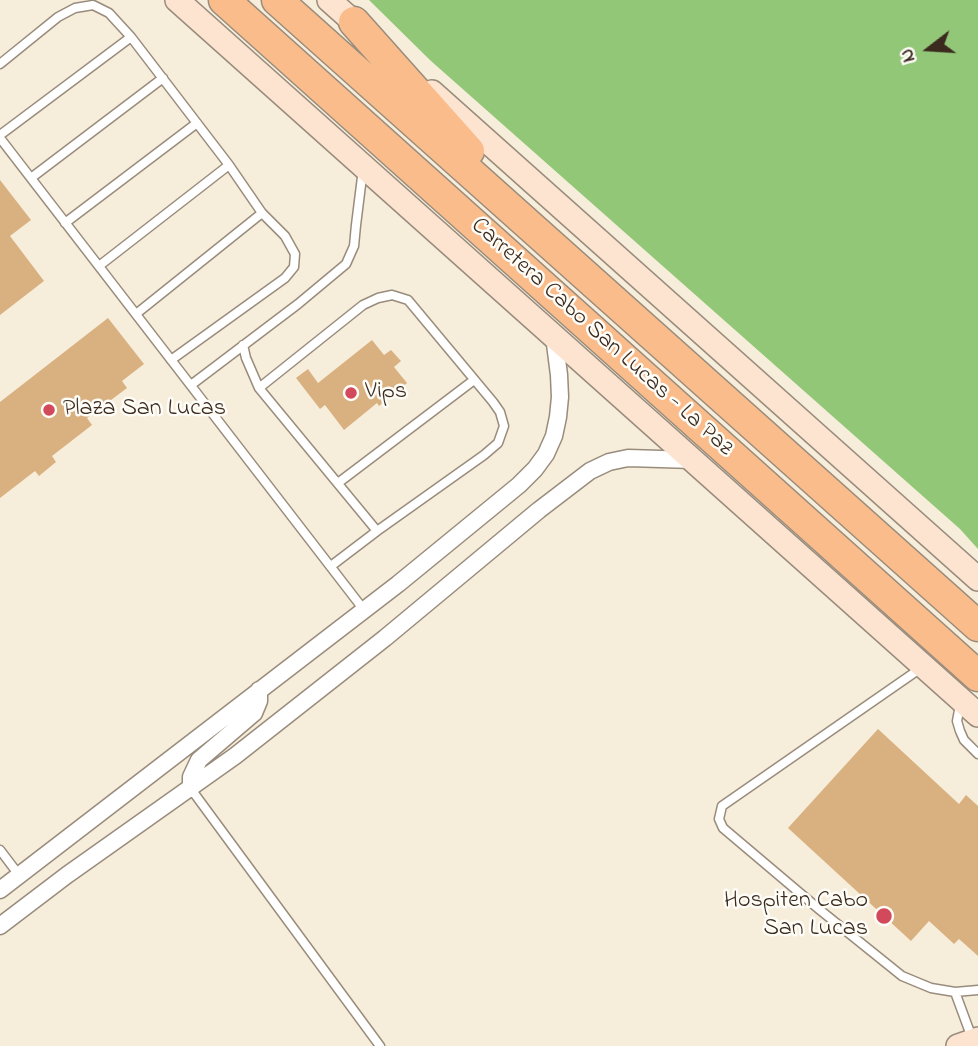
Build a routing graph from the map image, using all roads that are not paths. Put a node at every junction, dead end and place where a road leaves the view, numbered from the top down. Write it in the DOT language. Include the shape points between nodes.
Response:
graph roads {
  1 [pos="177,0"];
  2 [pos="224,0"];
  3 [pos="277,0"];
  4 [pos="329,0"];
  5 [pos="354,22"];
  6 [pos="131,37"];
  7 [pos="0,64"];
  8 [pos="163,78"];
  9 [pos="197,123"];
  10 [pos="0,137"];
  11 [pos="229,165"];
  12 [pos="364,166"];
  13 [pos="31,178"];
  14 [pos="262,213"];
  15 [pos="65,223"];
  16 [pos="567,261"];
  17 [pos="99,266"];
  18 [pos="136,314"];
  19 [pos="554,336"];
  20 [pos="243,345"];
  21 [pos="171,360"];
  22 [pos="474,380"];
  23 [pos="191,385"];
  24 [pos="259,388"];
  25 [pos="693,460"];
  26 [pos="338,483"];
  27 [pos="377,531"];
  28 [pos="905,560"];
  29 [pos="331,566"];
  30 [pos="978,579"];
  31 [pos="364,610"];
  32 [pos="978,614"];
  33 [pos="978,626"];
  34 [pos="923,667"];
  35 [pos="969,688"];
  36 [pos="259,690"];
  37 [pos="978,715"];
  38 [pos="978,754"];
  39 [pos="191,789"];
  40 [pos="0,850"];
  41 [pos="19,875"];
  42 [pos="0,890"];
  43 [pos="0,926"];
  44 [pos="978,990"];
  45 [pos="955,992"];
  46 [pos="970,1042"];
  47 [pos="380,1046"];
  1 -- 12 [label="main road"];
  2 -- 35 [label="highway, Carretera Cabo San Lucas - La Paz"];
  3 -- 16 [label="highway, Carretera Cabo San Lucas - La Paz"];
  4 -- 5 [label="main road"];
  5 -- 16 [label="highway"];
  5 -- 30 [label="main road"];
  6 -- 7 [label="lane" via="109,13 93,5 75,8"];
  6 -- 8 [label="lane"];
  6 -- 10 [label="lane"];
  8 -- 9 [label="lane"];
  8 -- 13 [label="lane"];
  9 -- 11 [label="lane"];
  9 -- 15 [label="lane"];
  10 -- 13 [label="lane"];
  11 -- 14 [label="lane"];
  11 -- 17 [label="lane"];
  12 -- 19 [label="main road"];
  12 -- 20 [label="lane" via="354,246 346,264"];
  13 -- 15 [label="lane"];
  14 -- 18 [label="lane"];
  14 -- 21 [label="lane" via="285,236 295,254 294,267"];
  15 -- 17 [label="lane"];
  16 -- 28 [label="highway, Carretera Cabo San Lucas - La Paz"];
  17 -- 18 [label="lane"];
  18 -- 21 [label="lane"];
  19 -- 25 [label="main road"];
  19 -- 31 [label="street" via="560,397 546,454 519,485"];
  20 -- 23 [label="lane"];
  20 -- 24 [label="lane"];
  21 -- 23 [label="lane"];
  22 -- 24 [label="lane" via="408,300 392,295 363,305"];
  22 -- 26 [label="lane"];
  22 -- 27 [label="lane" via="500,412 504,426 498,443"];
  23 -- 29 [label="lane"];
  24 -- 26 [label="lane"];
  25 -- 34 [label="main road"];
  25 -- 39 [label="street" via="628,458 590,471"];
  26 -- 27 [label="lane"];
  27 -- 29 [label="lane"];
  28 -- 32 [label="highway"];
  28 -- 33 [label="highway, Carretera Cabo San Lucas - La Paz"];
  29 -- 31 [label="lane"];
  31 -- 36 [label="street"];
  34 -- 35 [label="main road"];
  34 -- 45 [label="lane" via="722,806 719,819 723,828 902,976 931,989"];
  35 -- 37 [label="main road"];
  35 -- 38 [label="lane" via="957,721 964,740"];
  36 -- 39 [label="street" via="254,713 199,760"];
  36 -- 41 [label="street"];
  39 -- 43 [label="street"];
  39 -- 47 [label="lane"];
  40 -- 41 [label="lane"];
  41 -- 42 [label="street"];
  44 -- 45 [label="lane"];
  45 -- 46 [label="lane"];
}
